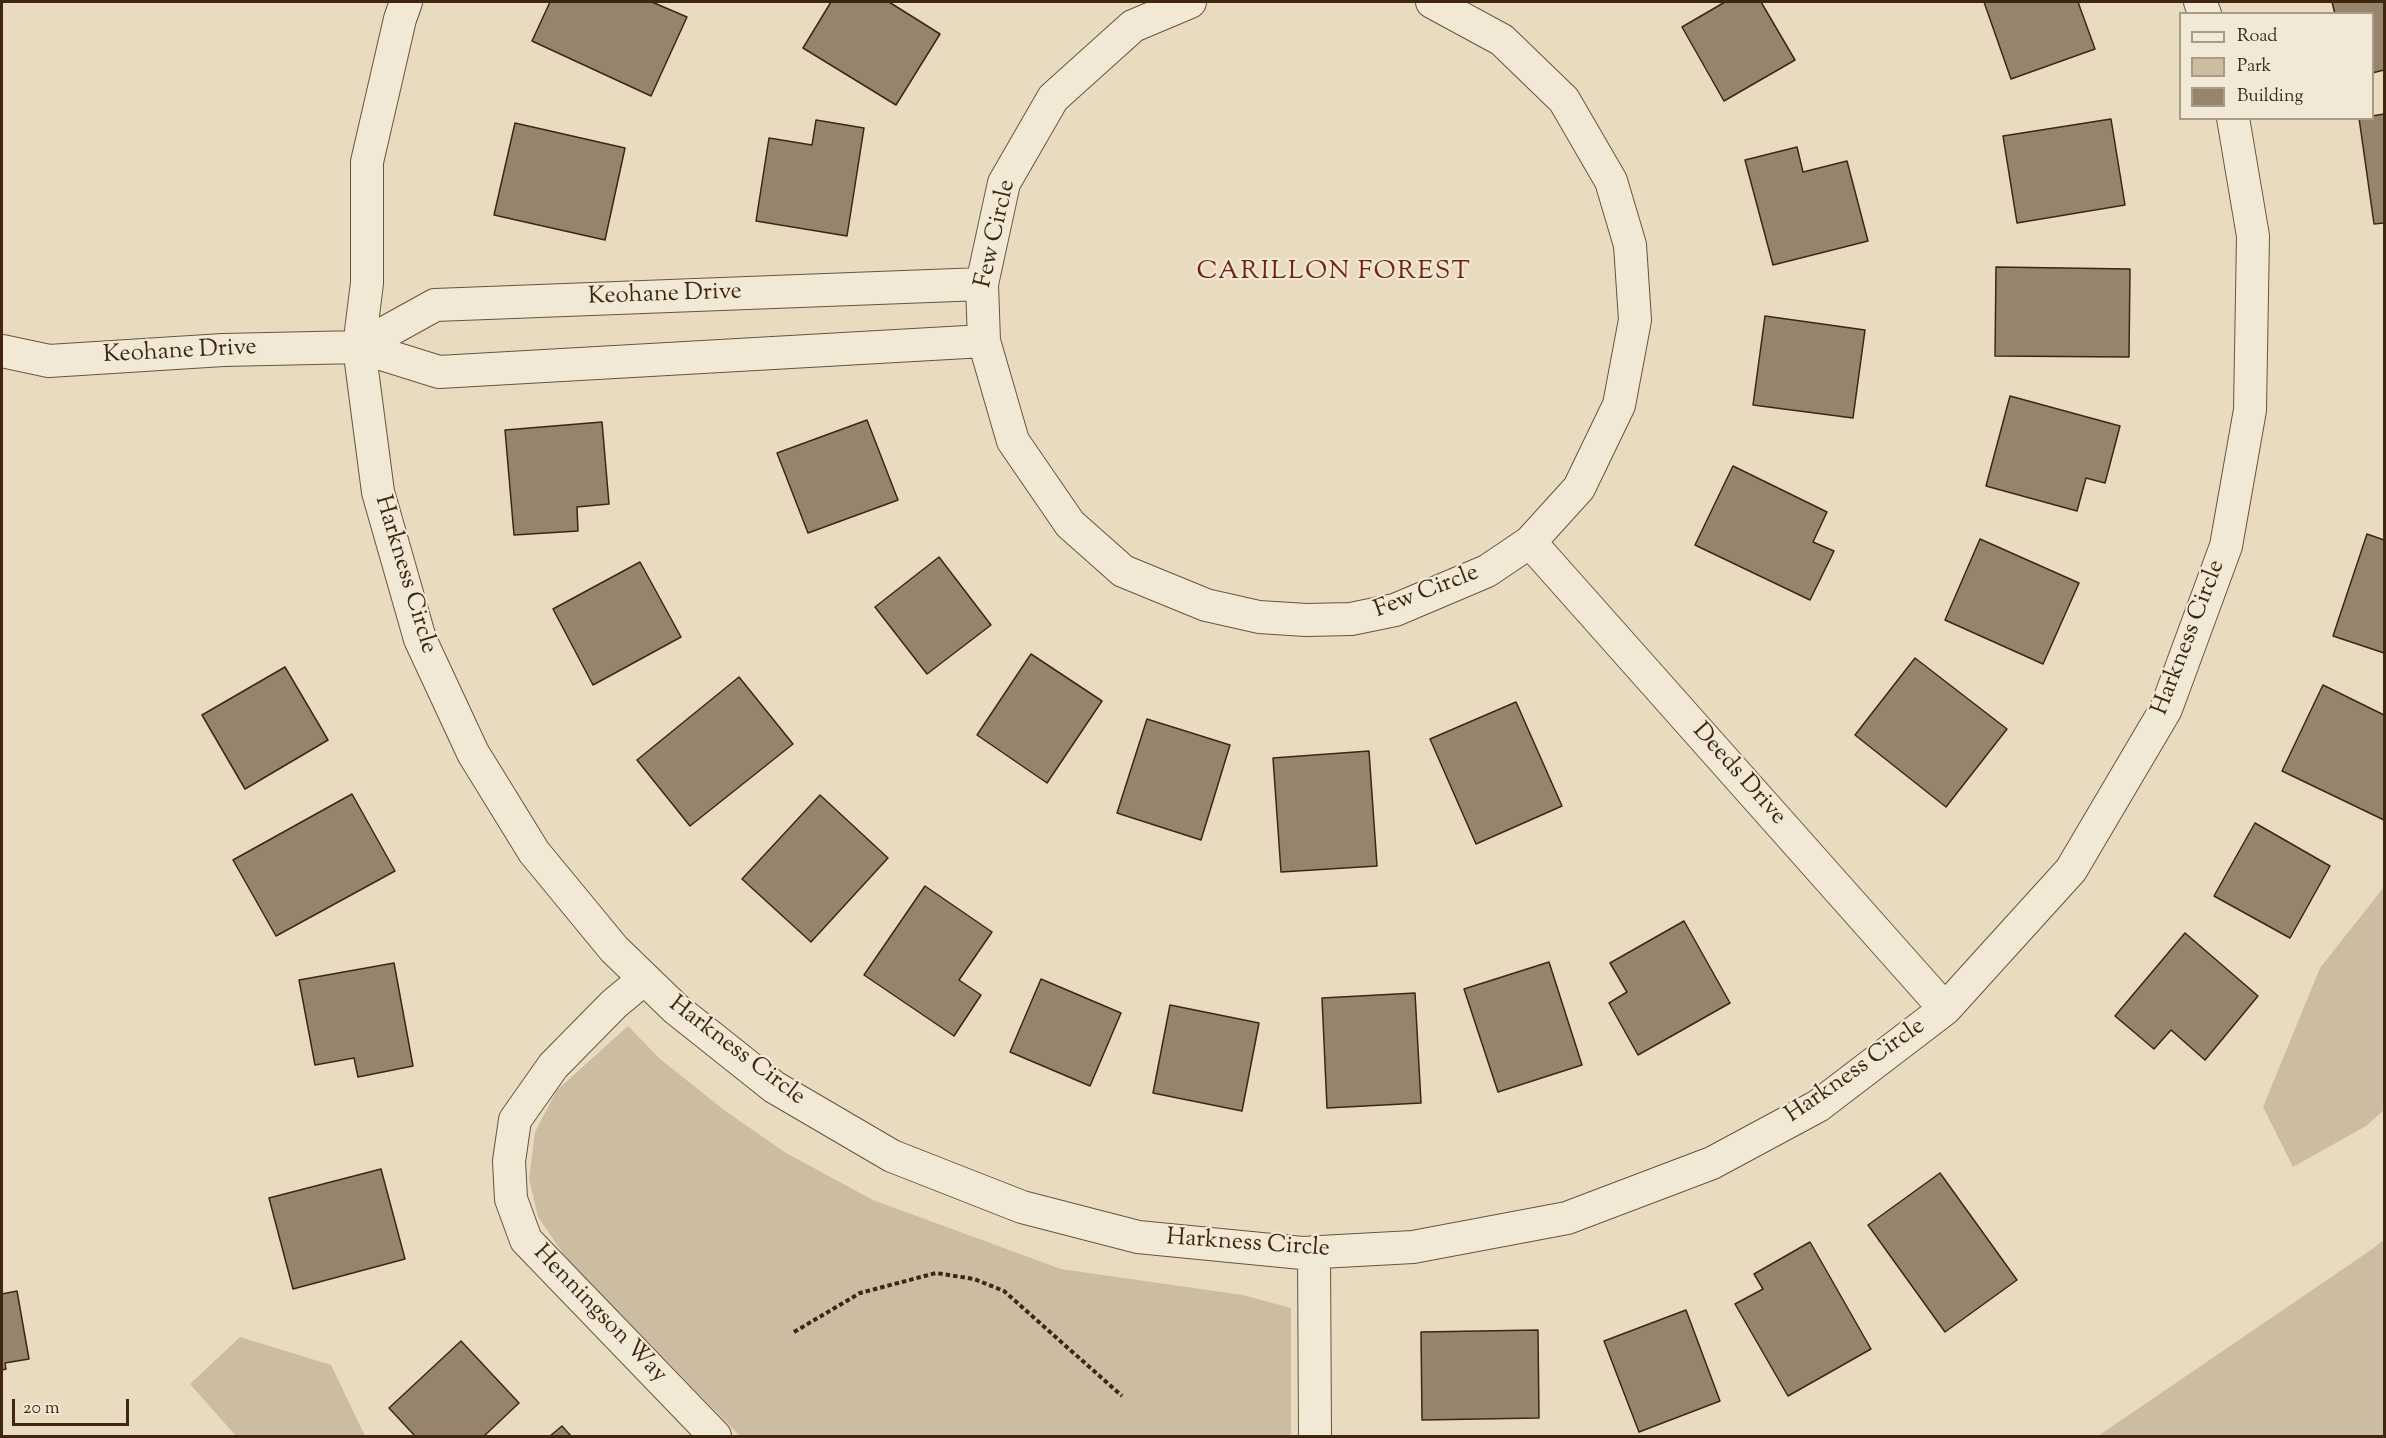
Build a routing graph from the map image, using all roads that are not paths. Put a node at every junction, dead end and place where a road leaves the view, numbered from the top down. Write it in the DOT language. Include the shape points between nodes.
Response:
graph roads {
  1 [pos="406,2"];
  2 [pos="1190,2"];
  3 [pos="1432,2"];
  4 [pos="2233,120"];
  5 [pos="982,284"];
  6 [pos="984,341"];
  7 [pos="359,346"];
  8 [pos="2,351"];
  9 [pos="1530,542"];
  10 [pos="644,979"];
  11 [pos="1945,1009"];
  12 [pos="1314,1252"];
  13 [pos="715,1437"];
  14 [pos="1315,1437"];
  1 -- 7 [label="street, Harkness Circle" via="368,162 367,283"];
  2 -- 5 [label="street, Few Circle" via="1133,26 1053,98 1004,183"];
  3 -- 9 [label="street, Few Circle" via="1502,40 1564,100 1611,181 1630,245 1635,320 1619,405 1579,488"];
  4 -- 11 [label="street, Harkness Circle" via="2253,236 2251,398 2226,546 2166,709 2071,870"];
  5 -- 6 [label="street, Few Circle"];
  5 -- 7 [label="street, Keohane Drive" via="435,305"];
  6 -- 7 [label="street, Keohane Drive" via="439,372"];
  6 -- 9 [label="street, Few Circle" via="1013,441 1070,524 1123,571 1206,605 1259,617 1351,619 1395,610 1442,591 1487,571"];
  7 -- 8 [label="street, Keohane Drive" via="49,361"];
  7 -- 10 [label="street, Harkness Circle" via="378,492 420,639 473,753 534,852 614,949"];
  9 -- 11 [label="street, Deeds Drive"];
  10 -- 12 [label="street, Harkness Circle" via="676,1010 774,1087 892,1156 1022,1208 1138,1237"];
  10 -- 13 [label="street, Henningson Way" via="553,1066 515,1120 509,1161 511,1199 526,1240"];
  11 -- 12 [label="street, Harkness Circle" via="1818,1106 1712,1163 1567,1218 1413,1247"];
  12 -- 14 [label="street"];
}
